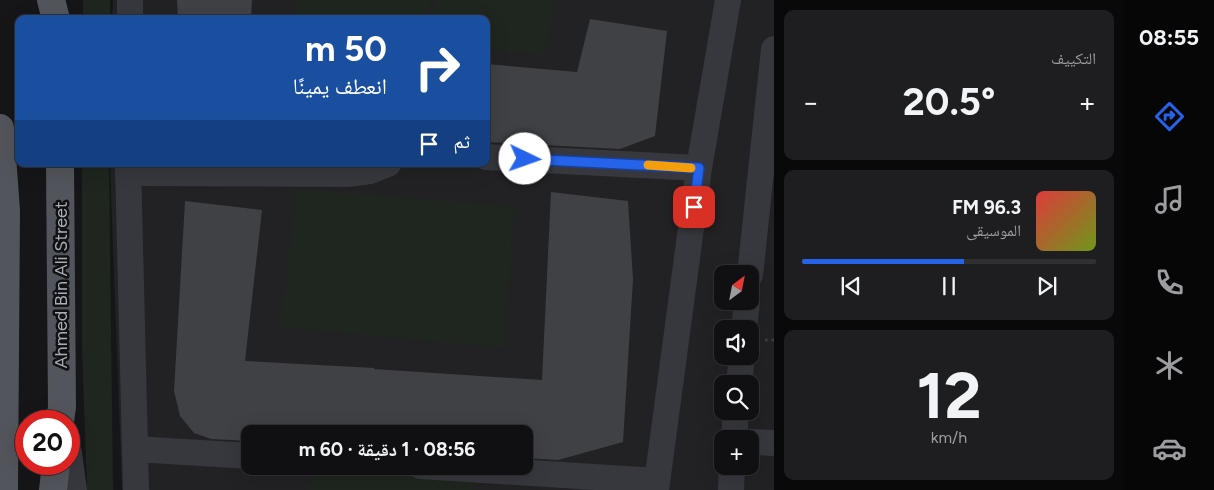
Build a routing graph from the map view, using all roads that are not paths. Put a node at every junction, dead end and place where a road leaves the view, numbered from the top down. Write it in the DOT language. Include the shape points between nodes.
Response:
graph roads {
  1 [pos="51,0"];
  2 [pos="61,0"];
  3 [pos="130,0"];
  4 [pos="728,0"];
  5 [pos="55,15"];
  6 [pos="60,15"];
  7 [pos="130,15"];
  8 [pos="774,49"];
  9 [pos="0,128"];
  10 [pos="490,157"];
  11 [pos="60,167"];
  12 [pos="380,167"];
  13 [pos="699,168"];
  14 [pos="128,169"];
  15 [pos="751,265"];
  16 [pos="62,410"];
  17 [pos="2,420"];
  18 [pos="759,442"];
  19 [pos="774,443"];
  20 [pos="135,449"];
  21 [pos="241,455"];
  22 [pos="55,475"];
  23 [pos="72,475"];
  24 [pos="532,475"];
  25 [pos="732,475"];
  26 [pos="656,485"];
  27 [pos="4,490"];
  28 [pos="53,490"];
  29 [pos="74,490"];
  30 [pos="136,490"];
  31 [pos="731,490"];
  1 -- 5 [label="main road"];
  2 -- 6 [label="main road"];
  3 -- 7 [label="street"];
  4 -- 13 [label="street"];
  8 -- 15 [label="street"];
  9 -- 17 [label="main road" via="6,210"];
  10 -- 13 [label="street"];
  11 -- 16 [label="main road, Ahmed Bin Ali Street"];
  12 -- 14 [label="street" via="347,174"];
  13 -- 26 [label="street"];
  14 -- 20 [label="street"];
  17 -- 27 [label="main road"];
  18 -- 19 [label="street"];
  20 -- 21 [label="street"];
  20 -- 30 [label="street"];
  22 -- 28 [label="main road"];
  23 -- 29 [label="street"];
  24 -- 26 [label="street"];
  25 -- 31 [label="street"];
}
